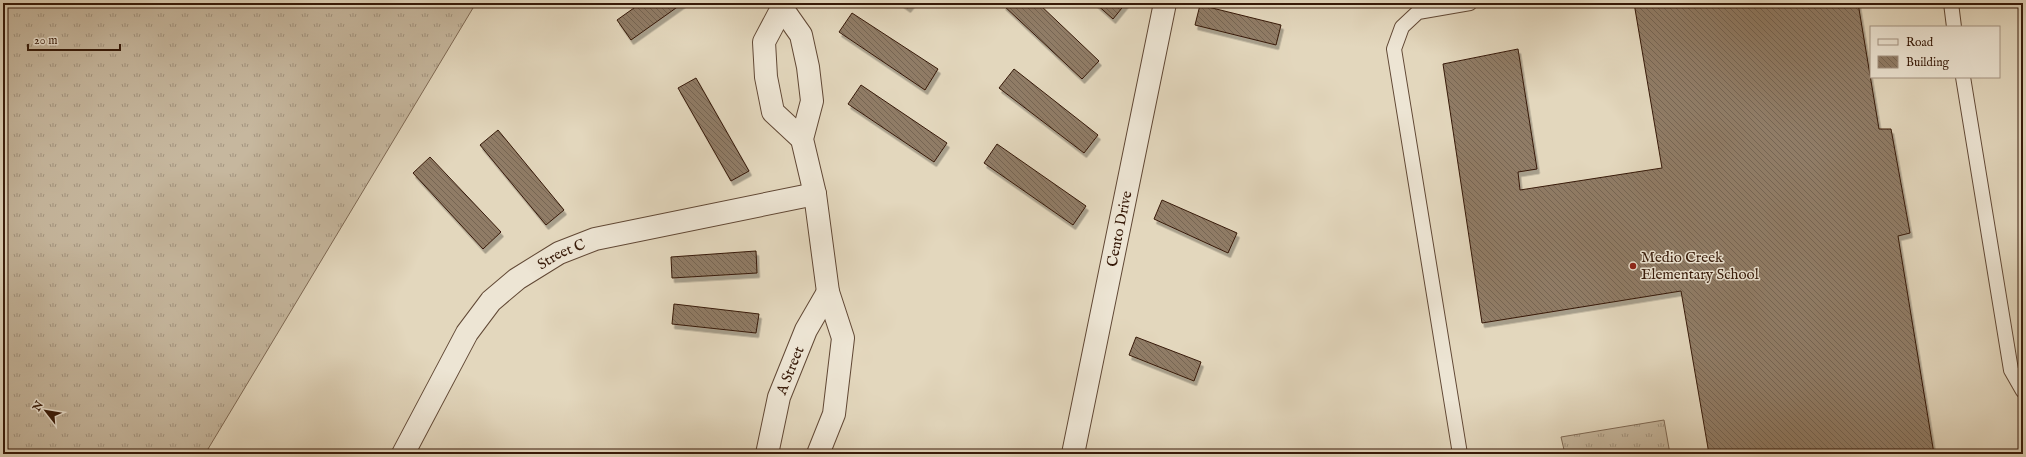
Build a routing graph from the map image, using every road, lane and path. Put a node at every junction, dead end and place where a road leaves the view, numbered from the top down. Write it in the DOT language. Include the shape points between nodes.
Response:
graph roads {
  1 [pos="1165,3"];
  2 [pos="1470,3"];
  3 [pos="1951,3"];
  4 [pos="782,6"];
  5 [pos="1954,26"];
  6 [pos="1963,78"];
  7 [pos="802,139"];
  8 [pos="815,194"];
  9 [pos="828,292"];
  10 [pos="2023,391"];
  11 [pos="403,454"];
  12 [pos="767,454"];
  13 [pos="818,454"];
  14 [pos="1073,454"];
  15 [pos="1460,454"];
  1 -- 14 [label="street, Cento Drive"];
  2 -- 15 [label="lane" via="1418,12 1402,27 1394,49"];
  3 -- 5 [label="lane"];
  4 -- 7 [label="street" via="801,35 808,67 812,101"];
  4 -- 7 [label="street" via="764,42 766,77 773,112"];
  6 -- 10 [label="lane" via="2011,370"];
  7 -- 8 [label="street"];
  8 -- 9 [label="street"];
  8 -- 11 [label="street, Street C" via="595,239 559,253 517,279 491,301 467,333"];
  9 -- 12 [label="street, A Street" via="806,330 779,397"];
  9 -- 13 [label="street" via="843,338 834,414"];
}
